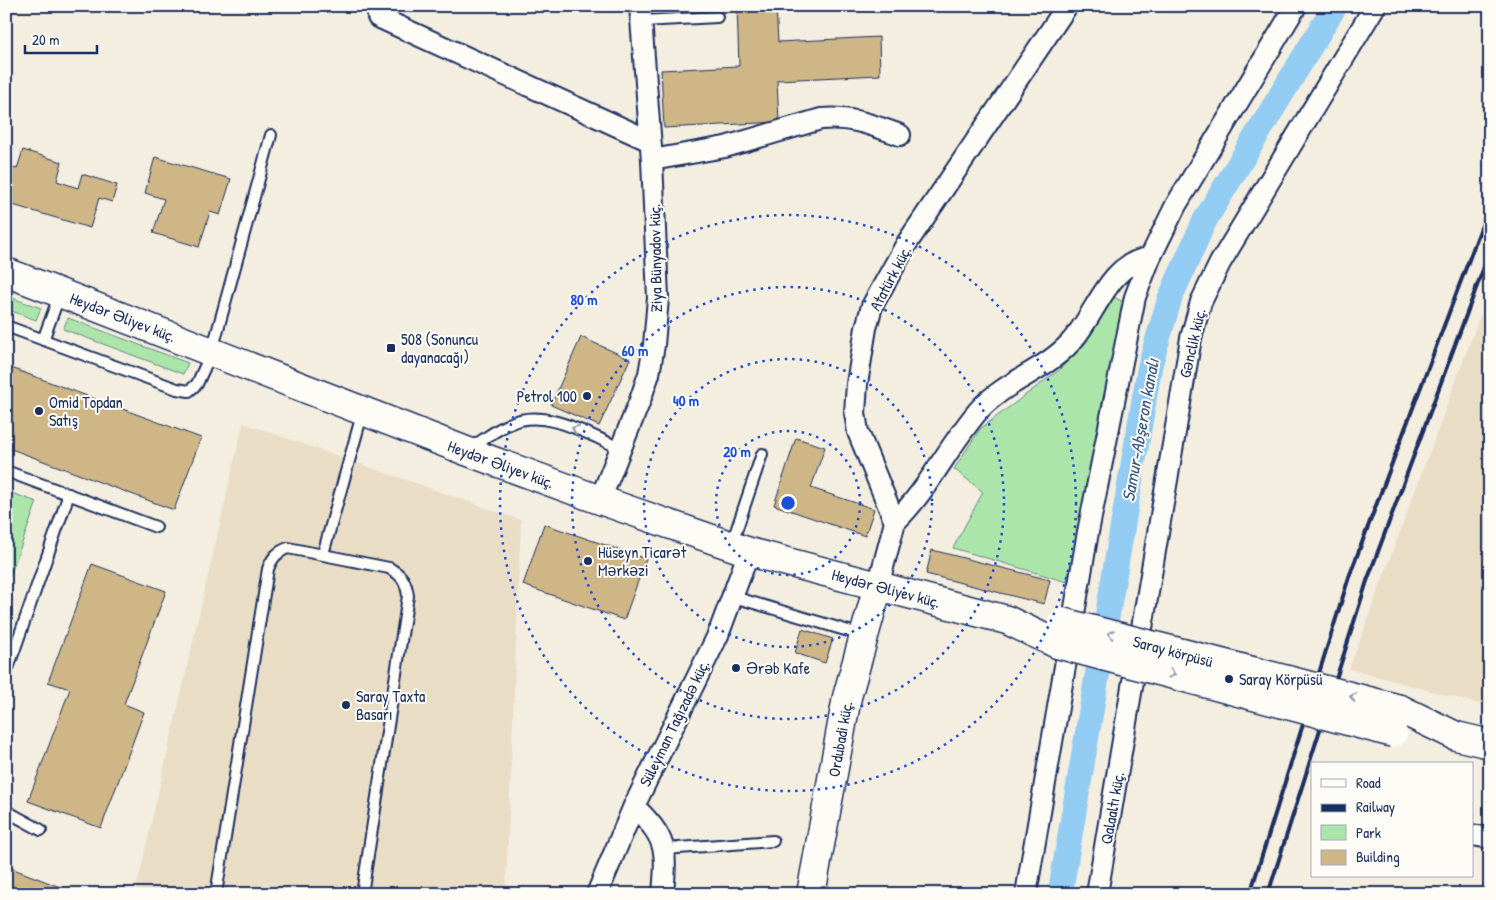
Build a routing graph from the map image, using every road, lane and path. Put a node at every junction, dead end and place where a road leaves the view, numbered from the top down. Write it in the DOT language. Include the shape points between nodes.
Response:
graph roads {
  1 [pos="1067,6"];
  2 [pos="1296,6"];
  3 [pos="1375,6"];
  4 [pos="641,14"];
  5 [pos="378,17"];
  6 [pos="717,17"];
  7 [pos="271,135"];
  8 [pos="900,135"];
  9 [pos="651,150"];
  10 [pos="1150,258"];
  11 [pos="6,272"];
  12 [pos="60,293"];
  13 [pos="6,326"];
  14 [pos="43,340"];
  15 [pos="212,351"];
  16 [pos="363,410"];
  17 [pos="620,448"];
  18 [pos="466,451"];
  19 [pos="762,454"];
  20 [pos="6,471"];
  21 [pos="69,494"];
  22 [pos="600,500"];
  23 [pos="895,522"];
  24 [pos="156,527"];
  25 [pos="740,549"];
  26 [pos="323,554"];
  27 [pos="878,586"];
  28 [pos="734,597"];
  29 [pos="1060,633"];
  30 [pos="863,635"];
  31 [pos="6,674"];
  32 [pos="1127,722"];
  33 [pos="1490,744"];
  34 [pos="634,806"];
  35 [pos="6,811"];
  36 [pos="41,830"];
  37 [pos="1474,835"];
  38 [pos="1490,838"];
  39 [pos="773,841"];
  40 [pos="665,849"];
  41 [pos="216,894"];
  42 [pos="362,894"];
  43 [pos="597,894"];
  44 [pos="663,894"];
  45 [pos="811,894"];
  46 [pos="1026,894"];
  47 [pos="1097,894"];
  1 -- 23 [label="street, Atatürk küç." via="907,244 872,306 857,384 855,413 858,432"];
  2 -- 10 [label="street" via="1176,206"];
  3 -- 32 [label="street, Gənclik küç." via="1220,264 1202,302 1191,338"];
  4 -- 6 [label="lane"];
  4 -- 9 [label="street, Ziya Bünyadov küç."];
  5 -- 9 [label="street"];
  7 -- 15 [label="lane"];
  8 -- 9 [label="street" via="841,117 821,119 707,151"];
  9 -- 17 [label="street, Ziya Bünyadov küç." via="658,298 654,345 646,382"];
  10 -- 23 [label="street" via="1136,259 1121,269 1071,342 1047,364 980,409 918,497"];
  10 -- 46 [label="street" via="1135,297 1088,532"];
  11 -- 12 [label="main road, Heydər Əliyev küç."];
  12 -- 14 [label="lane"];
  12 -- 15 [label="main road, Heydər Əliyev küç."];
  13 -- 14 [label="lane"];
  14 -- 15 [label="lane" via="176,389 189,390 197,384"];
  15 -- 16 [label="main road, Heydər Əliyev küç."];
  16 -- 18 [label="main road, Heydər Əliyev küç."];
  16 -- 26 [label="lane"];
  17 -- 18 [label="lane, one-way" via="555,421 536,418 510,423"];
  17 -- 22 [label="street, Ziya Bünyadov küç."];
  18 -- 22 [label="main road, Heydər Əliyev küç."];
  19 -- 25 [label="lane"];
  20 -- 21 [label="lane"];
  21 -- 24 [label="lane"];
  21 -- 31 [label="lane"];
  22 -- 25 [label="main road, Heydər Əliyev küç."];
  23 -- 27 [label="street"];
  25 -- 27 [label="main road, Heydər Əliyev küç."];
  25 -- 28 [label="street, Süleyman Tağızadə küç."];
  26 -- 41 [label="lane" via="288,548 279,552 268,569"];
  26 -- 42 [label="lane" via="389,568 400,574 406,583 406,606"];
  27 -- 29 [label="main road, Heydər Əliyev küç."];
  27 -- 30 [label="main road, Ordubadi küç."];
  28 -- 30 [label="lane"];
  28 -- 34 [label="street, Süleyman Tağızadə küç."];
  29 -- 33 [label="main road, Saray körpüsü, bridge"];
  30 -- 45 [label="main road, Ordubadi küç." via="847,697"];
  32 -- 47 [label="street, Qalaaltı küç."];
  34 -- 40 [label="street" via="660,835"];
  34 -- 43 [label="street, Süleyman Tağızadə küç."];
  35 -- 36 [label="lane"];
  37 -- 38 [label="street"];
  39 -- 40 [label="lane"];
  40 -- 44 [label="street"];
}
